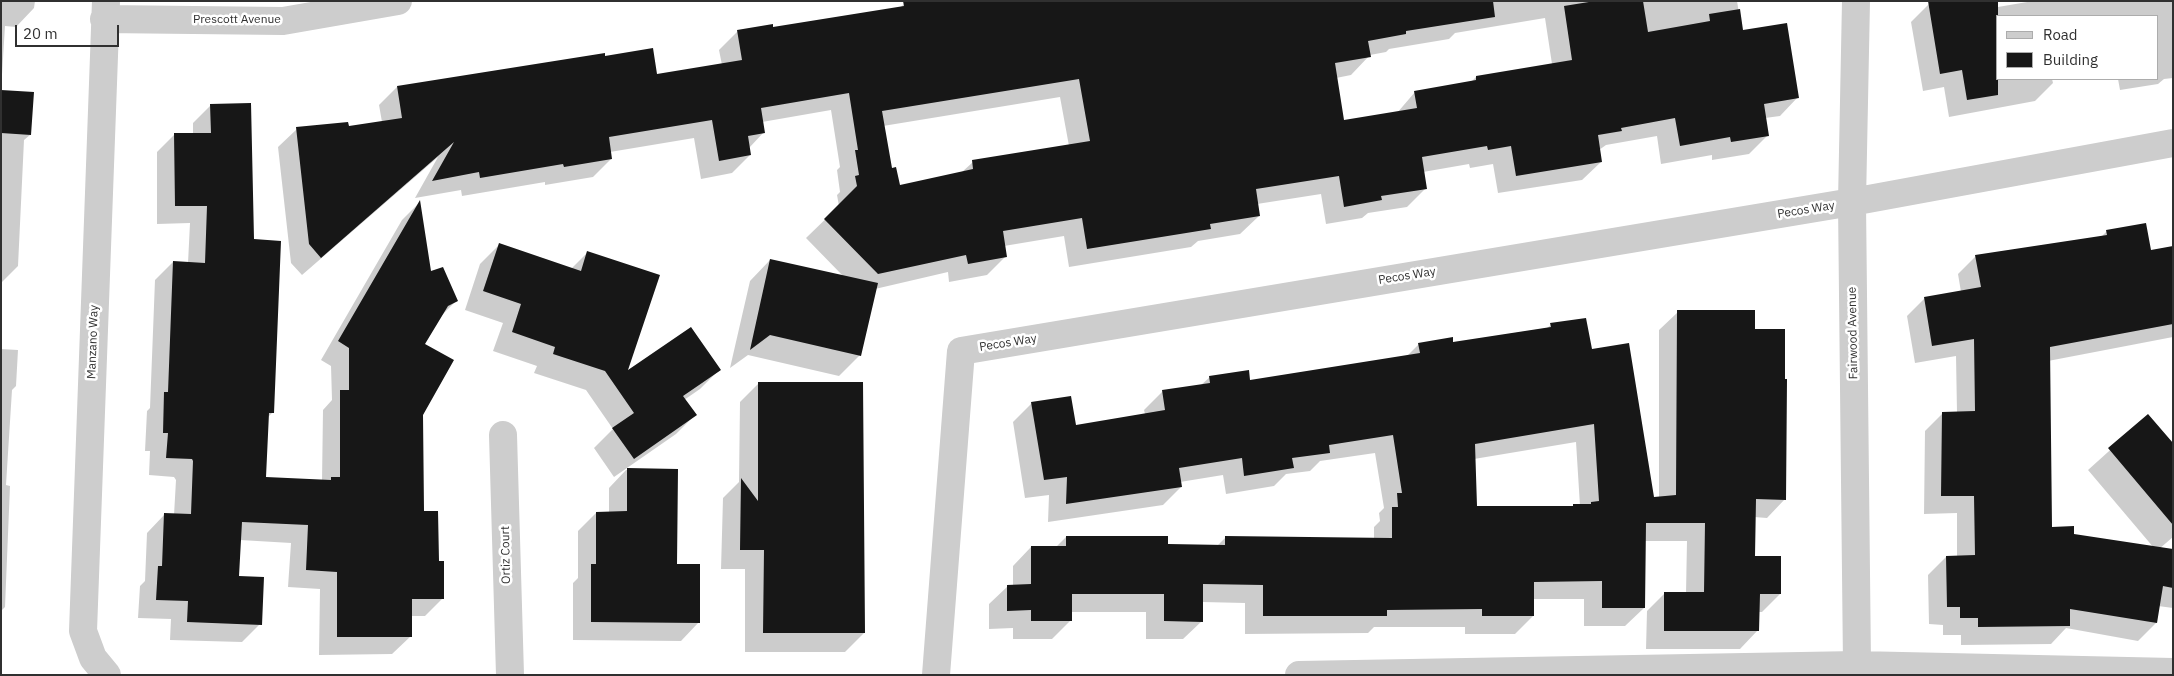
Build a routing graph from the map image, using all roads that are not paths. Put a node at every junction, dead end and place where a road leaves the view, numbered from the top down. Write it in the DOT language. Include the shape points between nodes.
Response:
graph roads {
  1 [pos="398,1"];
  2 [pos="1856,1"];
  3 [pos="105,10"];
  4 [pos="2173,143"];
  5 [pos="1852,202"];
  6 [pos="503,435"];
  7 [pos="1857,665"];
  8 [pos="2173,672"];
  9 [pos="108,675"];
  10 [pos="510,675"];
  11 [pos="936,675"];
  12 [pos="1299,675"];
  1 -- 3 [label="street, Prescott Avenue" via="283,21"];
  2 -- 5 [label="street, Fairwood Avenue"];
  3 -- 9 [label="street, Manzano Way" via="83,631 93,658"];
  4 -- 5 [label="street, Pecos Way"];
  5 -- 7 [label="street, Fairwood Avenue"];
  5 -- 11 [label="street, Pecos Way" via="961,351"];
  6 -- 10 [label="street, Ortiz Court"];
  7 -- 8 [label="street"];
  7 -- 12 [label="street"];
}
